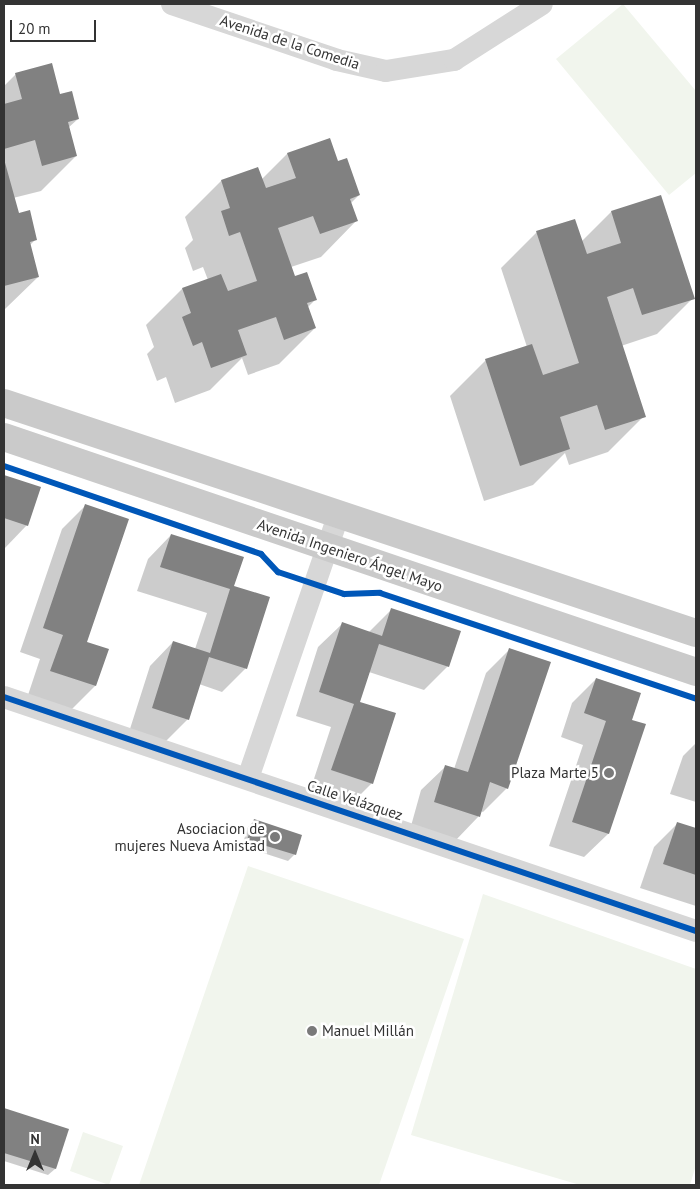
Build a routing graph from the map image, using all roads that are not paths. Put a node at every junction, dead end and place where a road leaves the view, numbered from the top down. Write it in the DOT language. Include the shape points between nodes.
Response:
graph roads {
  1 [pos="172,4"];
  2 [pos="542,4"];
  3 [pos="4,403"];
  4 [pos="4,437"];
  5 [pos="339,514"];
  6 [pos="326,547"];
  7 [pos="696,633"];
  8 [pos="696,672"];
  9 [pos="4,697"];
  10 [pos="248,778"];
  11 [pos="696,930"];
  1 -- 2 [label="street, Avenida de la Comedia" via="337,60 386,71 454,60"];
  3 -- 5 [label="main road"];
  4 -- 6 [label="main road, Avenida Ingeniero Ángel Mayo"];
  5 -- 6 [label="street"];
  5 -- 7 [label="main road"];
  6 -- 8 [label="main road, Avenida Ingeniero Ángel Mayo"];
  6 -- 10 [label="street"];
  9 -- 10 [label="street, Calle Velázquez"];
  10 -- 11 [label="street, Calle Velázquez"];
}
